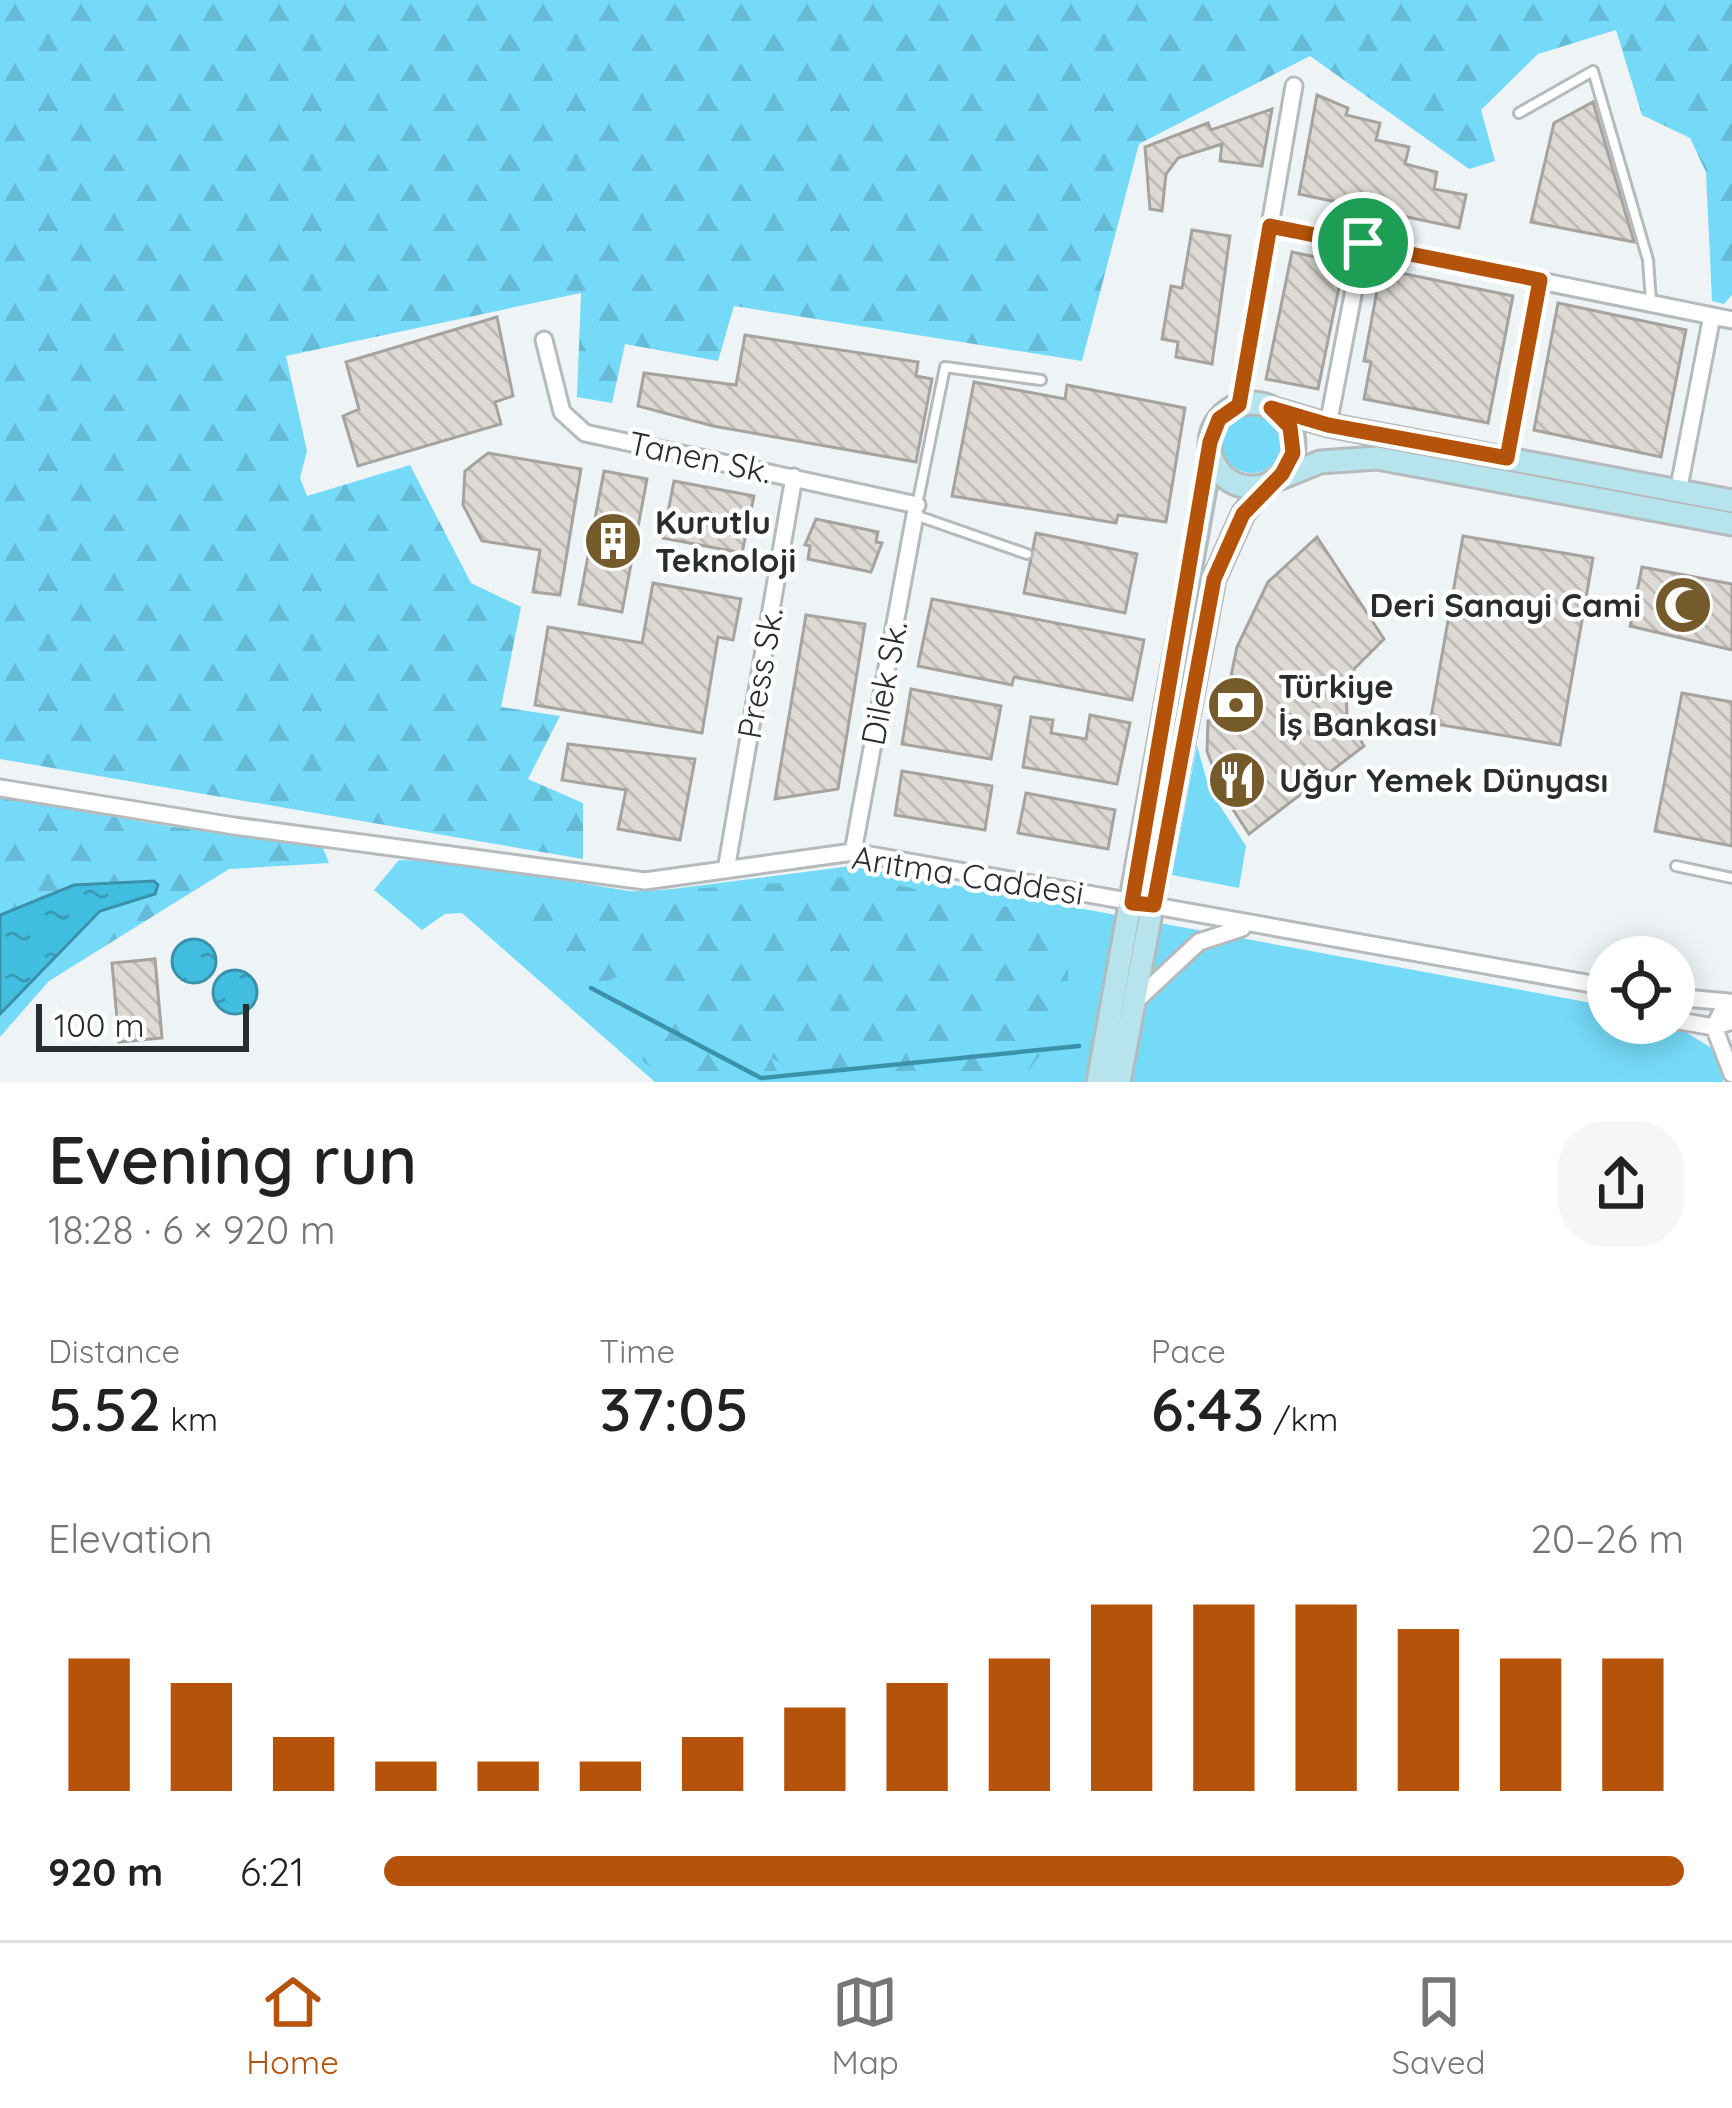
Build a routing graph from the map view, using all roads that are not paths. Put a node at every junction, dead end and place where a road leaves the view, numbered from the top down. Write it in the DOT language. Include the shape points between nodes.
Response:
graph roads {
  1 [pos="1294,86"];
  2 [pos="1519,112"];
  3 [pos="1270,226"];
  4 [pos="1363,243"];
  5 [pos="1540,280"];
  6 [pos="1651,302"];
  7 [pos="1712,316"];
  8 [pos="1732,320"];
  9 [pos="544,340"];
  10 [pos="1041,380"];
  11 [pos="1239,405"];
  12 [pos="1271,408"];
  13 [pos="1328,425"];
  14 [pos="1210,455"];
  15 [pos="1507,458"];
  16 [pos="794,477"];
  17 [pos="1270,483"];
  18 [pos="1678,492"];
  19 [pos="1732,501"];
  20 [pos="916,510"];
  21 [pos="1732,524"];
  22 [pos="1027,554"];
  23 [pos="0,788"];
  24 [pos="853,852"];
  25 [pos="1676,866"];
  26 [pos="726,870"];
  27 [pos="1732,878"];
  28 [pos="1143,904"];
  29 [pos="1272,928"];
  30 [pos="1587,986"];
  31 [pos="1695,1002"];
  32 [pos="1132,1008"];
  33 [pos="1730,1009"];
  34 [pos="1695,1024"];
  35 [pos="1714,1027"];
  36 [pos="1732,1074"];
  37 [pos="1098,1082"];
  38 [pos="1119,1082"];
  1 -- 3 [label="street"];
  2 -- 6 [label="lane" via="1593,71 1648,260"];
  3 -- 4 [label="street"];
  3 -- 11 [label="street"];
  4 -- 5 [label="street"];
  4 -- 13 [label="street"];
  5 -- 6 [label="street"];
  5 -- 15 [label="street"];
  6 -- 7 [label="street"];
  7 -- 8 [label="street"];
  7 -- 18 [label="street"];
  9 -- 16 [label="street, Tanen Sk." via="562,412 584,433"];
  10 -- 20 [label="lane" via="945,367"];
  11 -- 12 [label="main road"];
  11 -- 14 [label="main road" via="1212,430"];
  12 -- 13 [label="main road"];
  12 -- 17 [label="main road" via="1294,439 1288,465"];
  13 -- 15 [label="main road"];
  14 -- 17 [label="main road" via="1238,485"];
  14 -- 28 [label="main road"];
  15 -- 18 [label="main road"];
  16 -- 20 [label="street, Tanen Sk."];
  16 -- 26 [label="street, Press Sk."];
  17 -- 21 [label="main road" via="1320,462 1378,458"];
  17 -- 28 [label="main road" via="1234,530 1214,579"];
  18 -- 19 [label="main road"];
  20 -- 22 [label="lane"];
  20 -- 24 [label="street, Dilek Sk."];
  23 -- 26 [label="street, Arıtma Caddesi" via="586,876 645,881"];
  24 -- 26 [label="street, Arıtma Caddesi"];
  24 -- 28 [label="street, Arıtma Caddesi"];
  25 -- 27 [label="lane"];
  28 -- 29 [label="street, Arıtma Caddesi"];
  28 -- 32 [label="main road"];
  28 -- 37 [label="main road"];
  29 -- 30 [label="street, Arıtma Caddesi"];
  29 -- 32 [label="street" via="1234,928 1198,942"];
  31 -- 33 [label="street"];
  32 -- 38 [label="main road"];
  33 -- 35 [label="street"];
  34 -- 35 [label="street"];
  35 -- 36 [label="street"];
}
